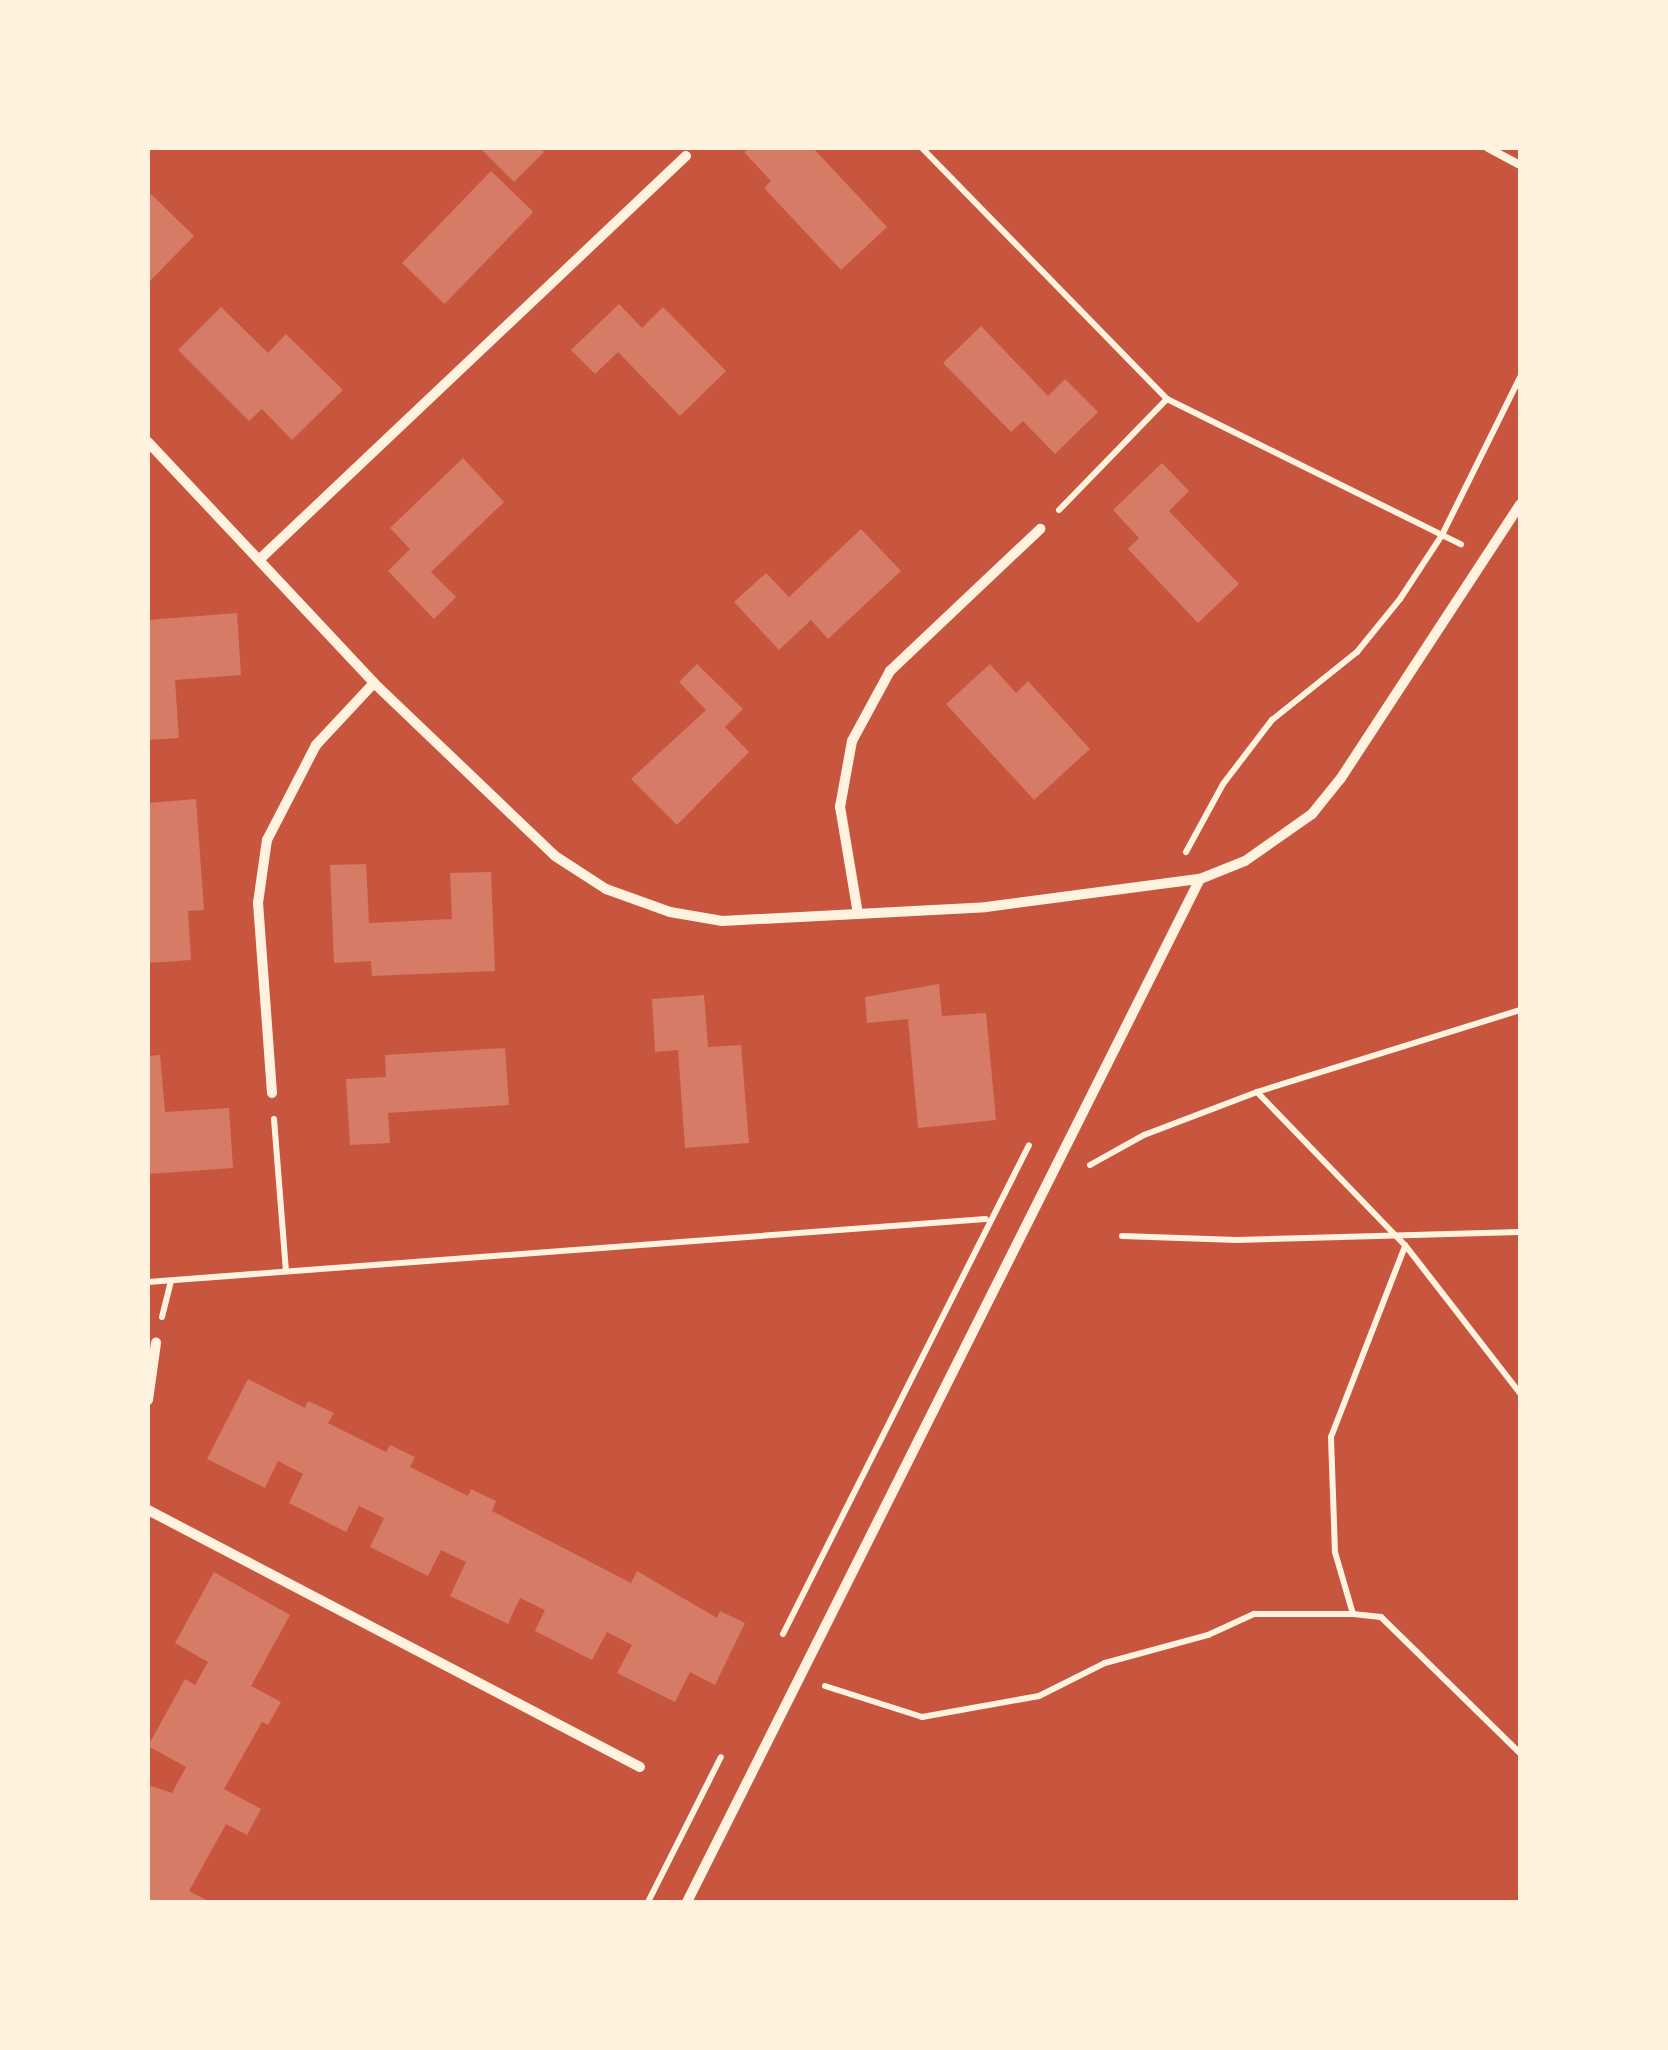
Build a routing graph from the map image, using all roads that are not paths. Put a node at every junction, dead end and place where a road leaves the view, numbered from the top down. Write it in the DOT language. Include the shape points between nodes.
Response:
graph roads {
  1 [pos="1488,148"];
  2 [pos="686,156"];
  3 [pos="1520,166"];
  4 [pos="148,442"];
  5 [pos="1519,509"];
  6 [pos="1040,529"];
  7 [pos="261,558"];
  8 [pos="374,683"];
  9 [pos="1200,880"];
  10 [pos="858,914"];
  11 [pos="272,1093"];
  12 [pos="156,1342"];
  13 [pos="148,1400"];
  14 [pos="148,1510"];
  15 [pos="640,1766"];
  16 [pos="688,1902"];
  1 -- 3 [label="lane"];
  2 -- 7 [label="street"];
  4 -- 7 [label="street"];
  5 -- 9 [label="street" via="1372,736 1312,814 1245,860"];
  6 -- 10 [label="street" via="890,671 852,740 840,807"];
  7 -- 8 [label="street"];
  8 -- 10 [label="street" via="554,856 606,889 670,912 722,921"];
  8 -- 11 [label="street" via="316,746 267,840 258,903"];
  9 -- 10 [label="street" via="986,907"];
  9 -- 16 [label="street"];
  12 -- 13 [label="street"];
  14 -- 15 [label="street"];
}
